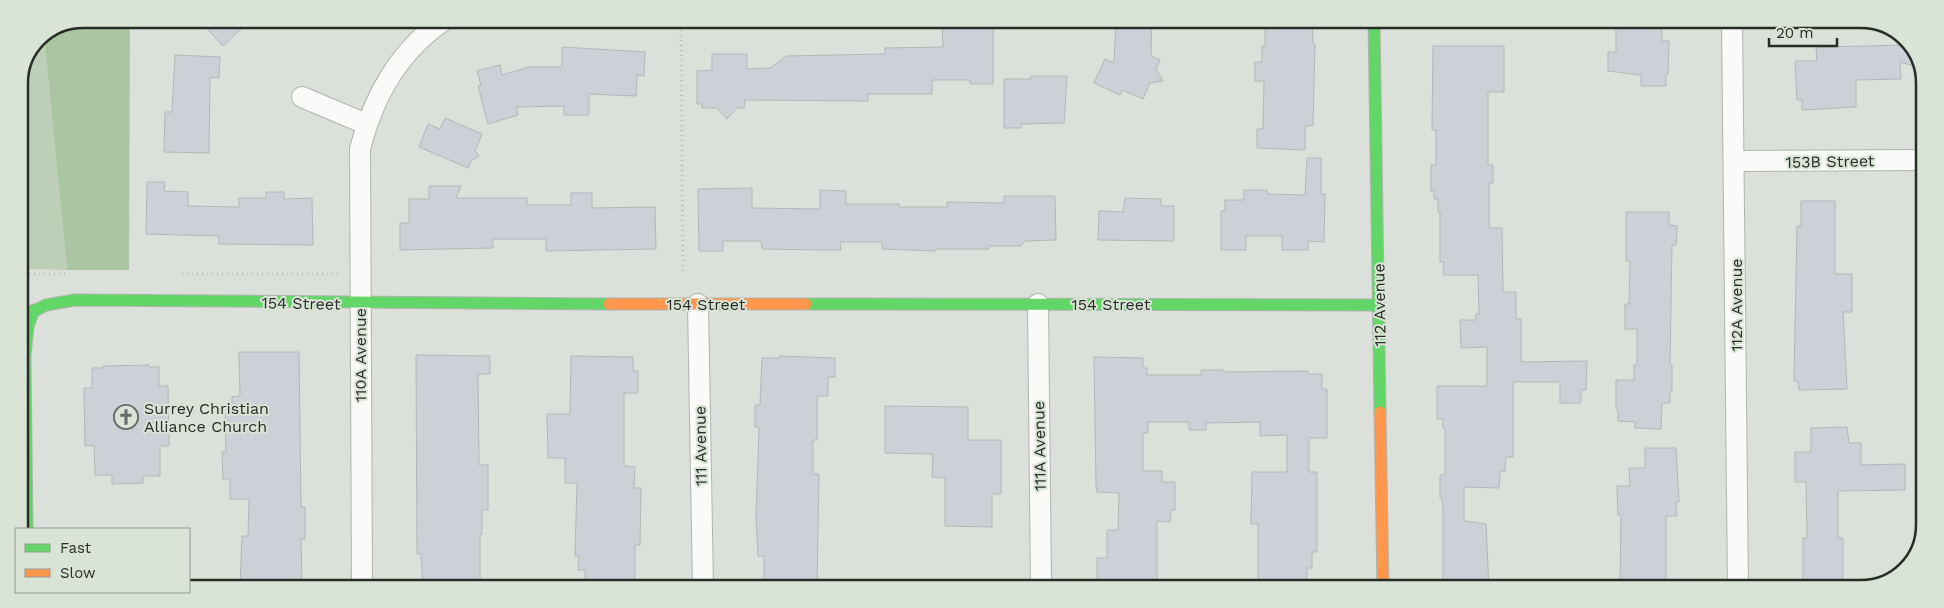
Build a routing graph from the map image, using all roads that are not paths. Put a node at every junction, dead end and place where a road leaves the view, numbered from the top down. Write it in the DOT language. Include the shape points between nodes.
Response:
graph roads {
  1 [pos="435,28"];
  2 [pos="1374,28"];
  3 [pos="1732,28"];
  4 [pos="302,97"];
  5 [pos="366,124"];
  6 [pos="1916,160"];
  7 [pos="1735,161"];
  8 [pos="360,304"];
  9 [pos="698,304"];
  10 [pos="1038,304"];
  11 [pos="1379,305"];
  12 [pos="34,310"];
  13 [pos="28,314"];
  14 [pos="28,326"];
  15 [pos="362,580"];
  16 [pos="702,580"];
  17 [pos="1041,580"];
  18 [pos="1383,580"];
  19 [pos="1738,580"];
  1 -- 5 [label="street, 110A Avenue" via="396,67"];
  2 -- 11 [label="street, 112 Avenue"];
  3 -- 7 [label="street, 112A Avenue"];
  4 -- 5 [label="street"];
  5 -- 8 [label="street, 110A Avenue" via="360,149 359,177"];
  6 -- 7 [label="street, 153B Street"];
  7 -- 19 [label="street, 112A Avenue"];
  8 -- 9 [label="street, 154 Street"];
  8 -- 12 [label="street, 154 Street" via="74,300"];
  8 -- 15 [label="street, 110A Avenue"];
  9 -- 10 [label="street, 154 Street"];
  9 -- 16 [label="street, 111 Avenue"];
  10 -- 11 [label="street, 154 Street"];
  10 -- 17 [label="street, 111A Avenue"];
  11 -- 18 [label="street, 112 Avenue"];
  12 -- 13 [label="street, 154 Street"];
  12 -- 14 [label="street"];
}
